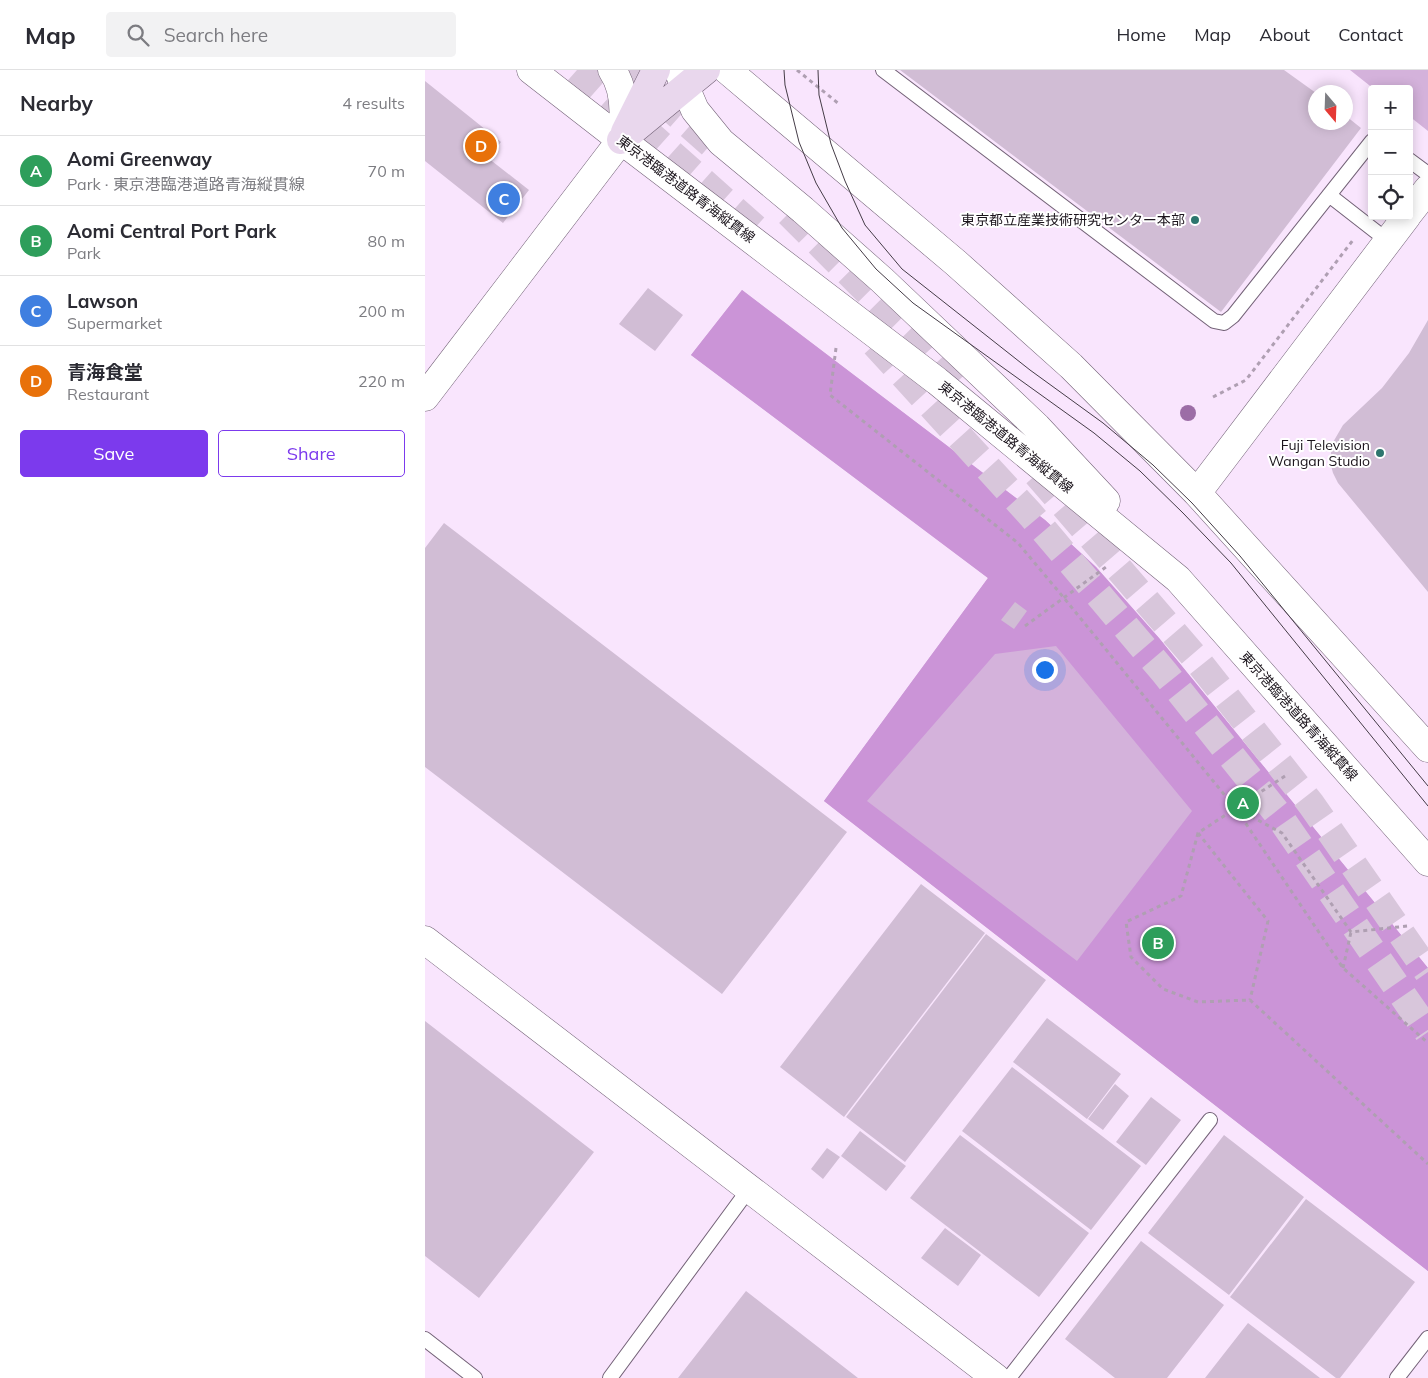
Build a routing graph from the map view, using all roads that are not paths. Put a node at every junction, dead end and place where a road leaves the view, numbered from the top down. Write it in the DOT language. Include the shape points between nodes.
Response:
graph roads {
  1 [pos="531,70"];
  2 [pos="612,70"];
  3 [pos="656,70"];
  4 [pos="706,70"];
  5 [pos="727,70"];
  6 [pos="883,70"];
  7 [pos="681,79"];
  8 [pos="621,140"];
  9 [pos="1368,146"];
  10 [pos="1413,163"];
  11 [pos="1428,174"];
  12 [pos="1428,189"];
  13 [pos="1329,195"];
  14 [pos="1413,208"];
  15 [pos="1404,220"];
  16 [pos="1388,241"];
  17 [pos="425,397"];
  18 [pos="1197,493"];
  19 [pos="1178,579"];
  20 [pos="1428,748"];
  21 [pos="1428,862"];
  22 [pos="425,940"];
  23 [pos="1210,1120"];
  24 [pos="749,1189"];
  25 [pos="1428,1338"];
  26 [pos="425,1339"];
  27 [pos="475,1378"];
  28 [pos="610,1378"];
  29 [pos="996,1378"];
  30 [pos="1009,1378"];
  31 [pos="1397,1378"];
  1 -- 8 [label="street, 東京港臨港道路青海縦貫線"];
  2 -- 8 [label="street" via="623,97 625,120"];
  3 -- 8 [label="main road"];
  4 -- 7 [label="main road"];
  5 -- 18 [label="street" via="964,270 1071,366"];
  6 -- 13 [label="lane" via="1214,321 1224,323 1233,316"];
  7 -- 8 [label="main road"];
  7 -- 19 [label="street" via="695,110 721,142 882,280 1030,420"];
  8 -- 17 [label="street"];
  8 -- 19 [label="street, 東京港臨港道路青海縦貫線" via="937,381"];
  9 -- 13 [label="lane"];
  10 -- 11 [label="lane"];
  12 -- 14 [label="street"];
  13 -- 16 [label="lane"];
  15 -- 16 [label="street"];
  16 -- 18 [label="street"];
  18 -- 20 [label="street"];
  19 -- 21 [label="street, 東京港臨港道路青海縦貫線"];
  22 -- 24 [label="street"];
  23 -- 30 [label="lane"];
  24 -- 28 [label="lane"];
  24 -- 29 [label="street"];
  25 -- 31 [label="lane"];
  26 -- 27 [label="lane"];
}
